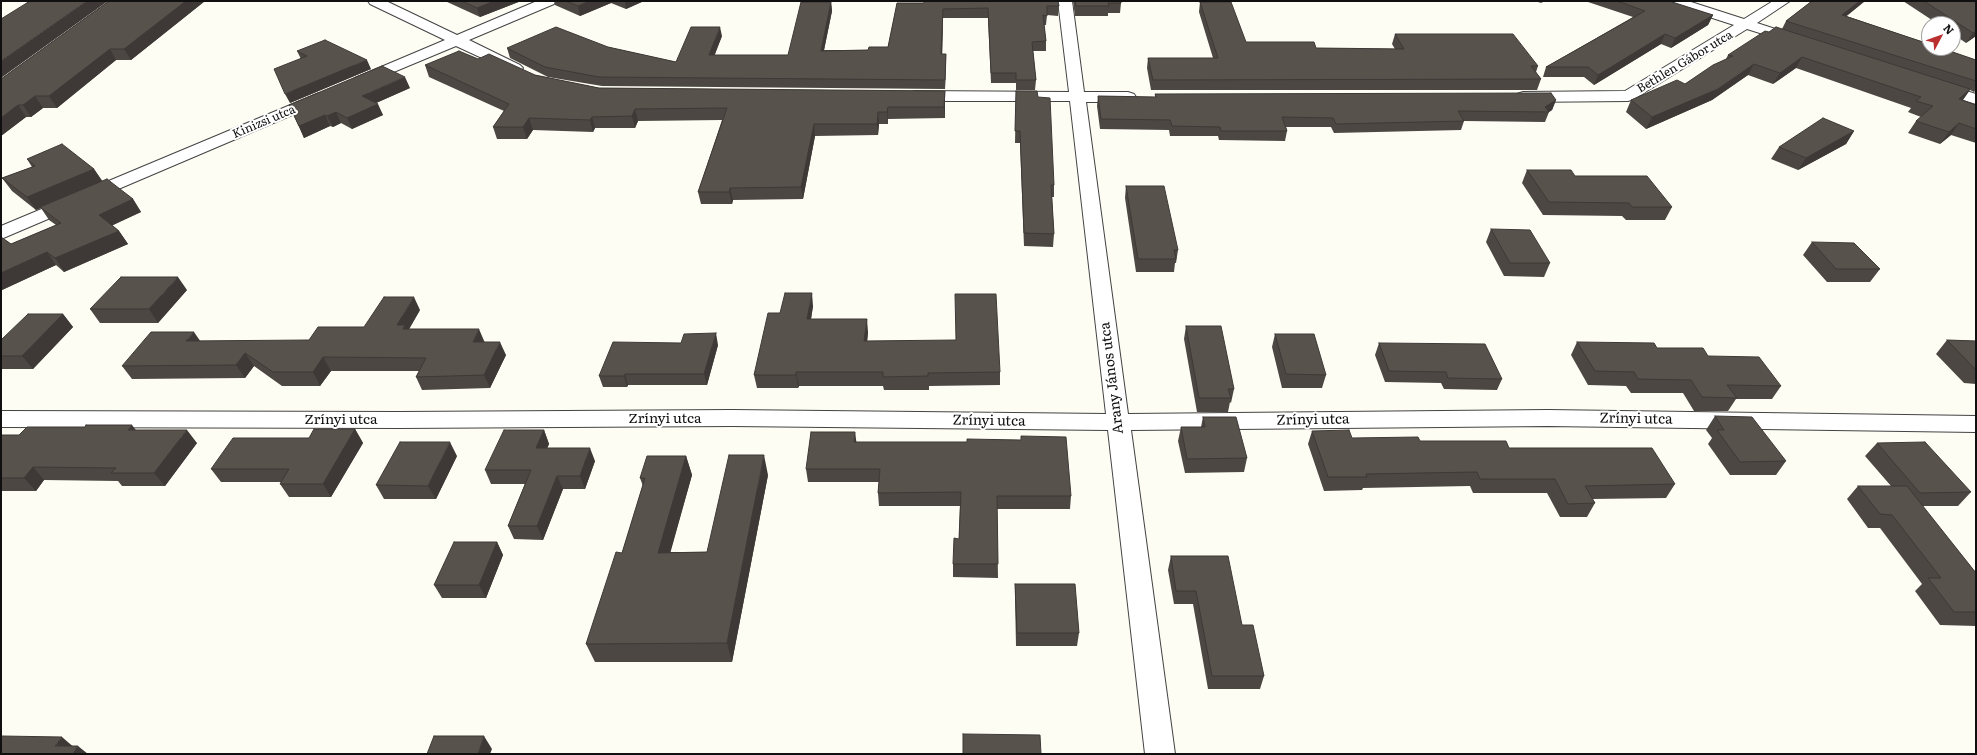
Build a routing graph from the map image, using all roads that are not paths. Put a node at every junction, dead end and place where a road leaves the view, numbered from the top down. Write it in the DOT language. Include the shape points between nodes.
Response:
graph roads {
  1 [pos="375,1"];
  2 [pos="549,1"];
  3 [pos="1065,1"];
  4 [pos="1674,1"];
  5 [pos="1783,1"];
  6 [pos="1746,24"];
  7 [pos="457,40"];
  8 [pos="1813,46"];
  9 [pos="530,76"];
  10 [pos="1924,82"];
  11 [pos="904,96"];
  12 [pos="1078,97"];
  13 [pos="1142,97"];
  14 [pos="1508,97"];
  15 [pos="1976,99"];
  16 [pos="1,233"];
  17 [pos="1,419"];
  18 [pos="1117,422"];
  19 [pos="1976,424"];
  20 [pos="1160,754"];
  1 -- 7 [label="street"];
  2 -- 7 [label="street, Kinizsi utca"];
  3 -- 12 [label="street, Arany János utca"];
  4 -- 6 [label="street"];
  5 -- 6 [label="street, Bethlen Gábor utca"];
  6 -- 8 [label="street"];
  6 -- 14 [label="street, Bethlen Gábor utca" via="1628,96"];
  7 -- 9 [label="street"];
  7 -- 16 [label="street, Kinizsi utca"];
  10 -- 15 [label="street"];
  11 -- 12 [label="street"];
  12 -- 13 [label="street"];
  12 -- 18 [label="street, Arany János utca"];
  17 -- 18 [label="street, Zrínyi utca" via="740,418"];
  18 -- 19 [label="street, Zrínyi utca" via="1548,418"];
  18 -- 20 [label="street, Arany János utca"];
}
